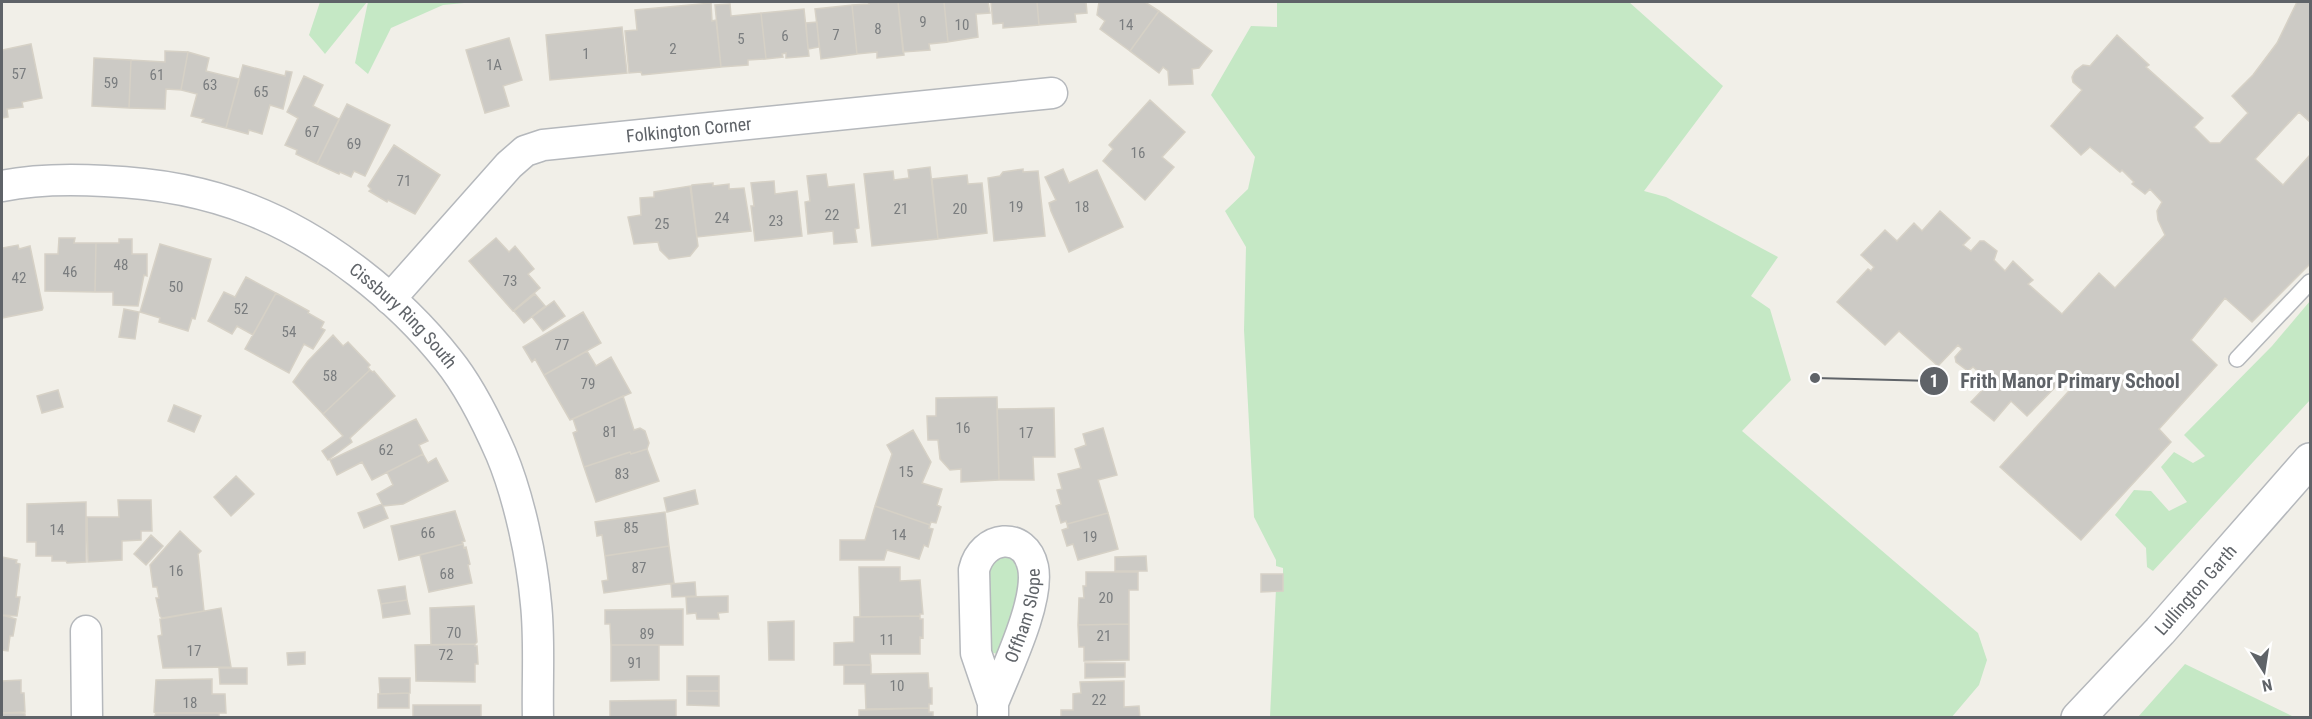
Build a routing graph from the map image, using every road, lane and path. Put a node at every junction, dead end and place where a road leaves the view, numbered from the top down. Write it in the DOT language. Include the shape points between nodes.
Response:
graph roads {
  1 [pos="1052,93"];
  2 [pos="2,186"];
  3 [pos="2310,282"];
  4 [pos="390,299"];
  5 [pos="2237,359"];
  6 [pos="2310,460"];
  7 [pos="86,631"];
  8 [pos="87,717"];
  9 [pos="538,717"];
  10 [pos="2078,717"];
  1 -- 4 [label="street, Folkington Corner" via="543,145 525,151 509,165"];
  2 -- 4 [label="street, Cissbury Ring South" via="78,179 184,190 251,210 323,246"];
  3 -- 5 [label="lane"];
  4 -- 9 [label="street, Cissbury Ring South" via="448,360 481,412 502,456 523,525 536,604"];
  6 -- 10 [label="street, Lullington Garth" via="2160,631"];
  7 -- 8 [label="street"];
}
